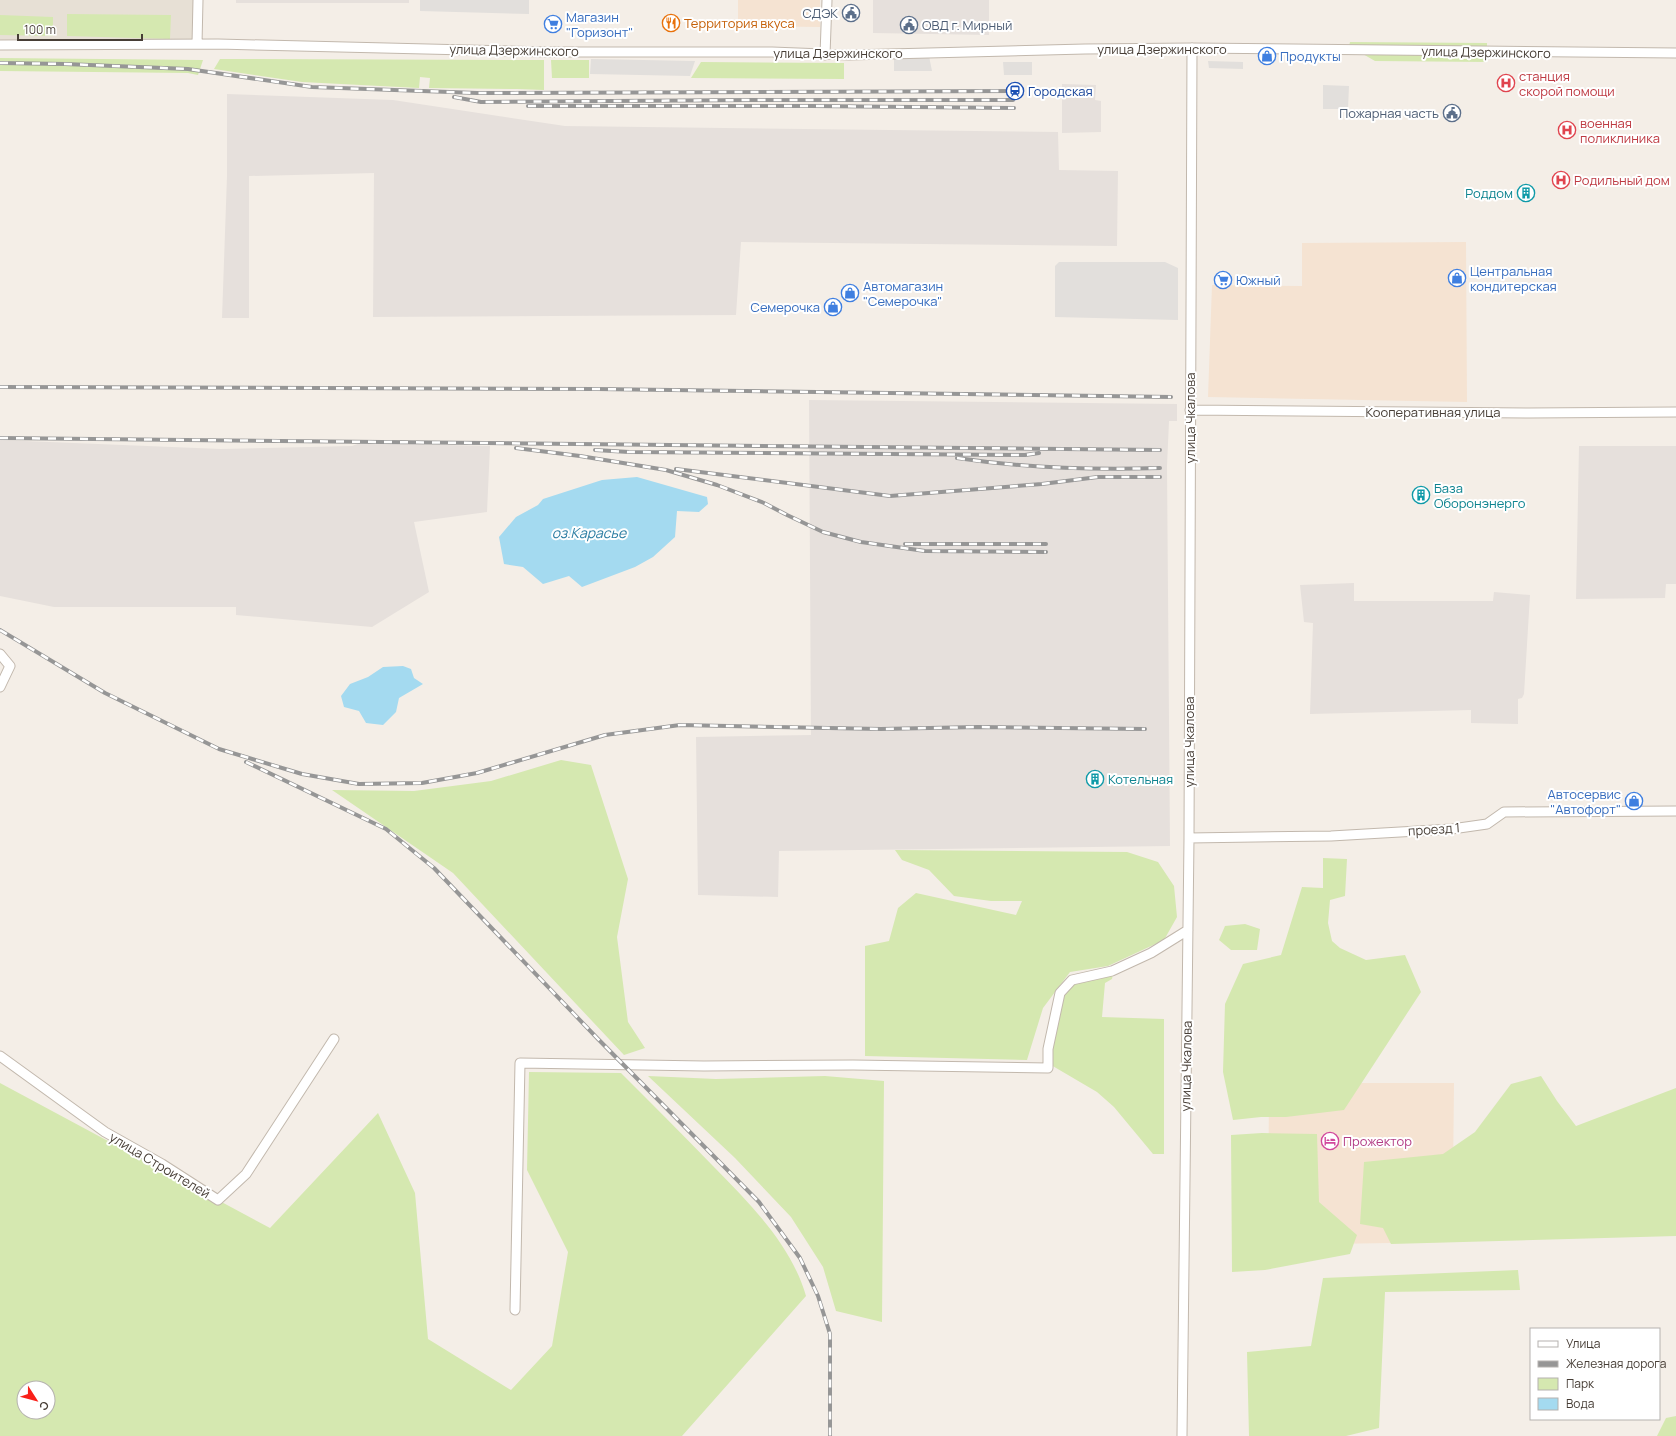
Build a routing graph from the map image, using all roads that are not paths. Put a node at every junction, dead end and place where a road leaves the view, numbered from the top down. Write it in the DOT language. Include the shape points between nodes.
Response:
graph roads {
  1 [pos="198,0"];
  2 [pos="827,0"];
  3 [pos="197,44"];
  4 [pos="0,45"];
  5 [pos="1192,48"];
  6 [pos="1676,53"];
  7 [pos="825,55"];
  8 [pos="1190,410"];
  9 [pos="1676,412"];
  10 [pos="0,654"];
  11 [pos="0,686"];
  12 [pos="1676,811"];
  13 [pos="1188,838"];
  14 [pos="1188,930"];
  15 [pos="334,1039"];
  16 [pos="0,1056"];
  17 [pos="515,1310"];
  18 [pos="1182,1436"];
  1 -- 3 [label="street"];
  2 -- 7 [label="street"];
  3 -- 4 [label="street, улица Дзержинского"];
  3 -- 7 [label="street, улица Дзержинского" via="547,52 772,52"];
  5 -- 6 [label="street, улица Дзержинского"];
  5 -- 7 [label="street, улица Дзержинского"];
  5 -- 8 [label="street, улица Чкалова"];
  8 -- 9 [label="street, Кооперативная улица"];
  8 -- 13 [label="street, улица Чкалова"];
  10 -- 11 [label="street" via="10,666"];
  12 -- 13 [label="street, проезд 1" via="1504,812 1487,824 1452,828 1331,836"];
  13 -- 14 [label="street, улица Чкалова"];
  14 -- 17 [label="street" via="1151,953 1112,971 1072,980 1060,993 1048,1049 1048,1068 520,1063"];
  14 -- 18 [label="street, улица Чкалова"];
  15 -- 16 [label="street, улица Строителей" via="246,1174 218,1200 105,1132"];
}
